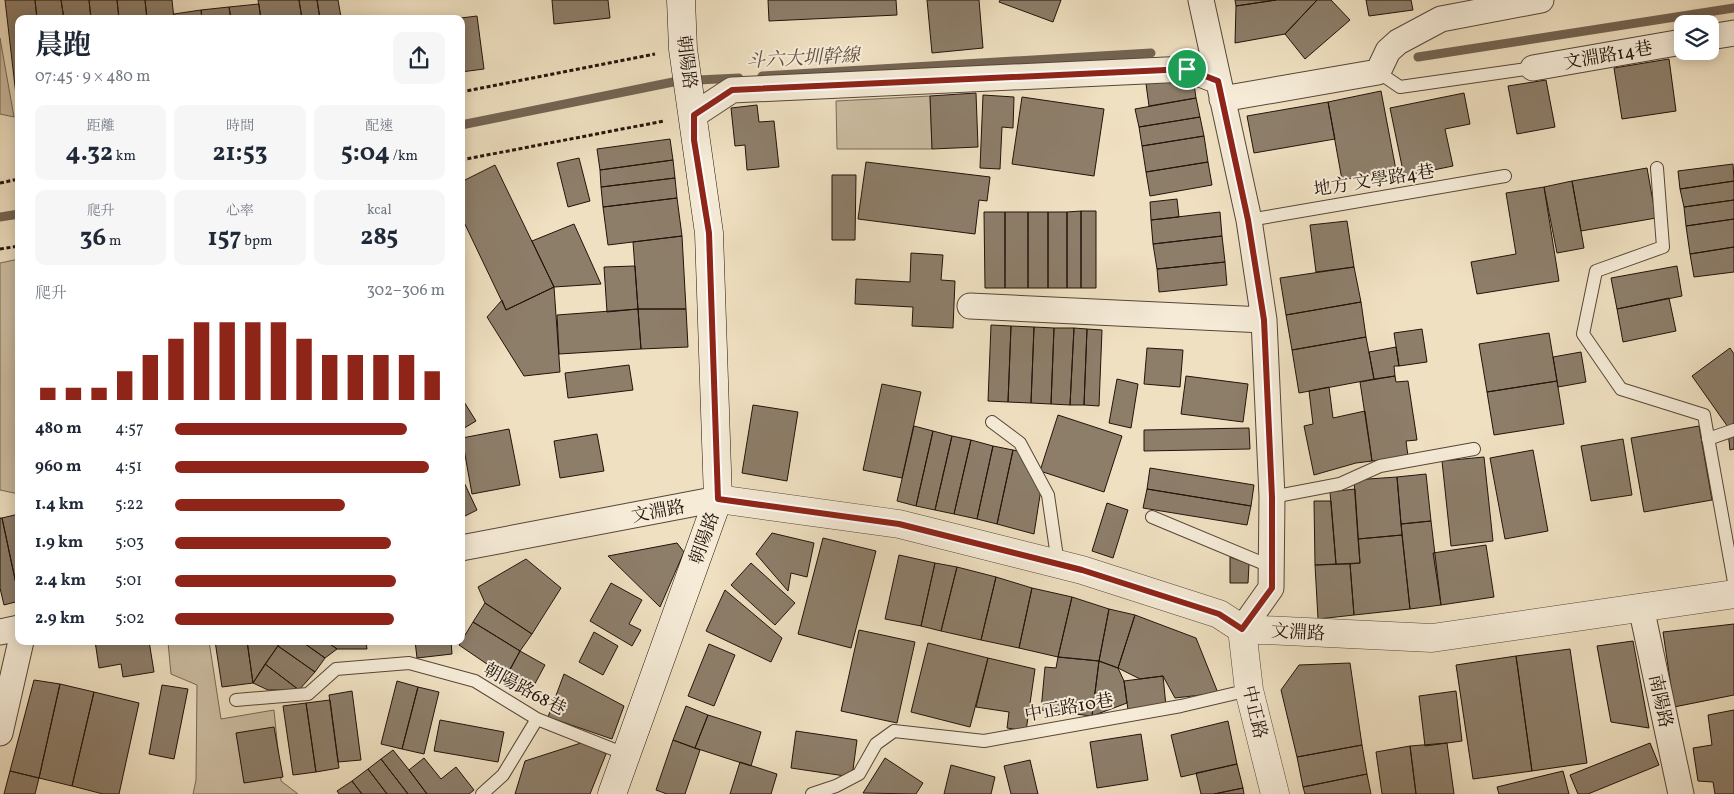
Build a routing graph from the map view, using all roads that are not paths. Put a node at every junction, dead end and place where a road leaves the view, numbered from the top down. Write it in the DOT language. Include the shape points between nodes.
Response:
graph roads {
  1 [pos="682,0"];
  2 [pos="1201,0"];
  3 [pos="1541,0"];
  4 [pos="1734,33"];
  5 [pos="1719,36"];
  6 [pos="1674,43"];
  7 [pos="1533,68"];
  8 [pos="1378,72"];
  9 [pos="1220,90"];
  10 [pos="694,115"];
  11 [pos="1657,168"];
  12 [pos="1505,176"];
  13 [pos="1248,220"];
  14 [pos="970,306"];
  15 [pos="1264,320"];
  16 [pos="992,422"];
  17 [pos="1734,430"];
  18 [pos="1708,439"];
  19 [pos="1474,449"];
  20 [pos="1272,497"];
  21 [pos="718,499"];
  22 [pos="1152,517"];
  23 [pos="465,547"];
  24 [pos="1058,564"];
  25 [pos="1272,567"];
  26 [pos="1734,582"];
  27 [pos="1734,594"];
  28 [pos="1642,607"];
  29 [pos="15,629"];
  30 [pos="1242,629"];
  31 [pos="0,632"];
  32 [pos="20,645"];
  33 [pos="1249,690"];
  34 [pos="236,700"];
  35 [pos="537,719"];
  36 [pos="0,733"];
  37 [pos="625,754"];
  38 [pos="617,793"];
  39 [pos="482,794"];
  40 [pos="812,794"];
  41 [pos="1275,794"];
  42 [pos="1680,794"];
  1 -- 10 [label="street, 朝陽路" via="683,49"];
  2 -- 9 [label="street"];
  3 -- 8 [label="street" via="1441,18 1398,42 1388,51"];
  4 -- 5 [label="street"];
  6 -- 7 [label="street, 文淵路14巷"];
  7 -- 8 [label="lane" via="1400,87"];
  8 -- 9 [label="street"];
  9 -- 10 [label="street" via="1187,69 732,90"];
  9 -- 13 [label="street"];
  10 -- 21 [label="street, 朝陽路" via="694,140 709,233"];
  11 -- 18 [label="lane" via="1663,247 1596,271 1583,334 1621,389 1704,415"];
  12 -- 13 [label="lane, 地方 文學路4巷"];
  13 -- 15 [label="street"];
  14 -- 15 [label="street"];
  15 -- 20 [label="street"];
  16 -- 24 [label="lane" via="1020,443 1048,495"];
  17 -- 18 [label="lane"];
  18 -- 26 [label="lane"];
  19 -- 20 [label="lane" via="1380,466 1340,484"];
  20 -- 25 [label="street"];
  21 -- 23 [label="street, 文淵路"];
  21 -- 24 [label="street, 文淵路" via="899,524"];
  21 -- 37 [label="street, 朝陽路"];
  22 -- 25 [label="lane"];
  24 -- 30 [label="street, 文淵路" via="1219,614"];
  25 -- 30 [label="street" via="1272,588"];
  27 -- 28 [label="street, 文淵路"];
  28 -- 30 [label="street, 文淵路" via="1432,638"];
  28 -- 42 [label="street, 南陽路"];
  29 -- 31 [label="street"];
  30 -- 33 [label="street, 中正路"];
  32 -- 36 [label="street"];
  33 -- 40 [label="lane, 中正路10巷" via="1182,706 984,741 894,731 876,744 859,774"];
  33 -- 41 [label="street, 中正路"];
  34 -- 35 [label="lane, 朝陽路68巷" via="308,694 336,669 409,662 475,681"];
  35 -- 37 [label="lane, 朝陽路68巷"];
  35 -- 39 [label="lane" via="503,775"];
  37 -- 38 [label="street, 朝陽路"];
}
